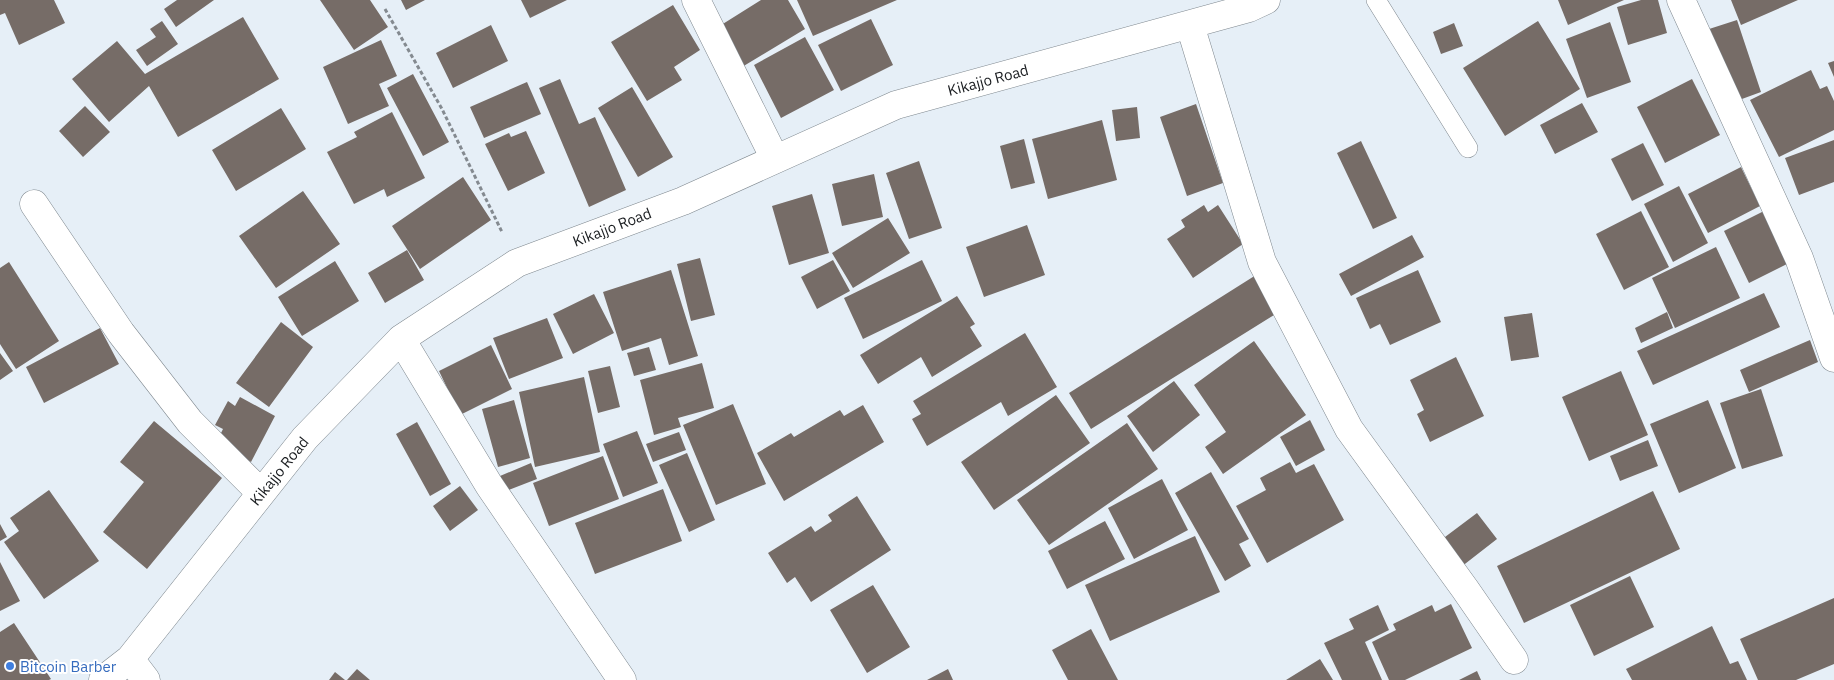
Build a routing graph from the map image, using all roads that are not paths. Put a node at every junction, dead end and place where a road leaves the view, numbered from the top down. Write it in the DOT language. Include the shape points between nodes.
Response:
graph roads {
  1 [pos="696,0"];
  2 [pos="1266,0"];
  3 [pos="1376,0"];
  4 [pos="1681,0"];
  5 [pos="1190,25"];
  6 [pos="1468,148"];
  7 [pos="774,159"];
  8 [pos="34,204"];
  9 [pos="401,339"];
  10 [pos="1834,358"];
  11 [pos="261,493"];
  12 [pos="130,659"];
  13 [pos="1514,660"];
  14 [pos="103,680"];
  15 [pos="146,680"];
  16 [pos="622,680"];
  1 -- 7 [label="street"];
  2 -- 5 [label="street, Kikajjo Road"];
  3 -- 6 [label="lane"];
  4 -- 10 [label="street" via="1800,258"];
  5 -- 7 [label="street, Kikajjo Road" via="896,105"];
  5 -- 13 [label="street" via="1262,262 1349,429"];
  7 -- 9 [label="street, Kikajjo Road" via="684,200 517,263"];
  8 -- 11 [label="street" via="121,333 190,422"];
  9 -- 11 [label="street, Kikajjo Road" via="305,438"];
  9 -- 16 [label="street" via="489,485"];
  11 -- 12 [label="street, Kikajjo Road"];
  12 -- 14 [label="street, Kikajjo Road"];
  12 -- 15 [label="street"];
}
